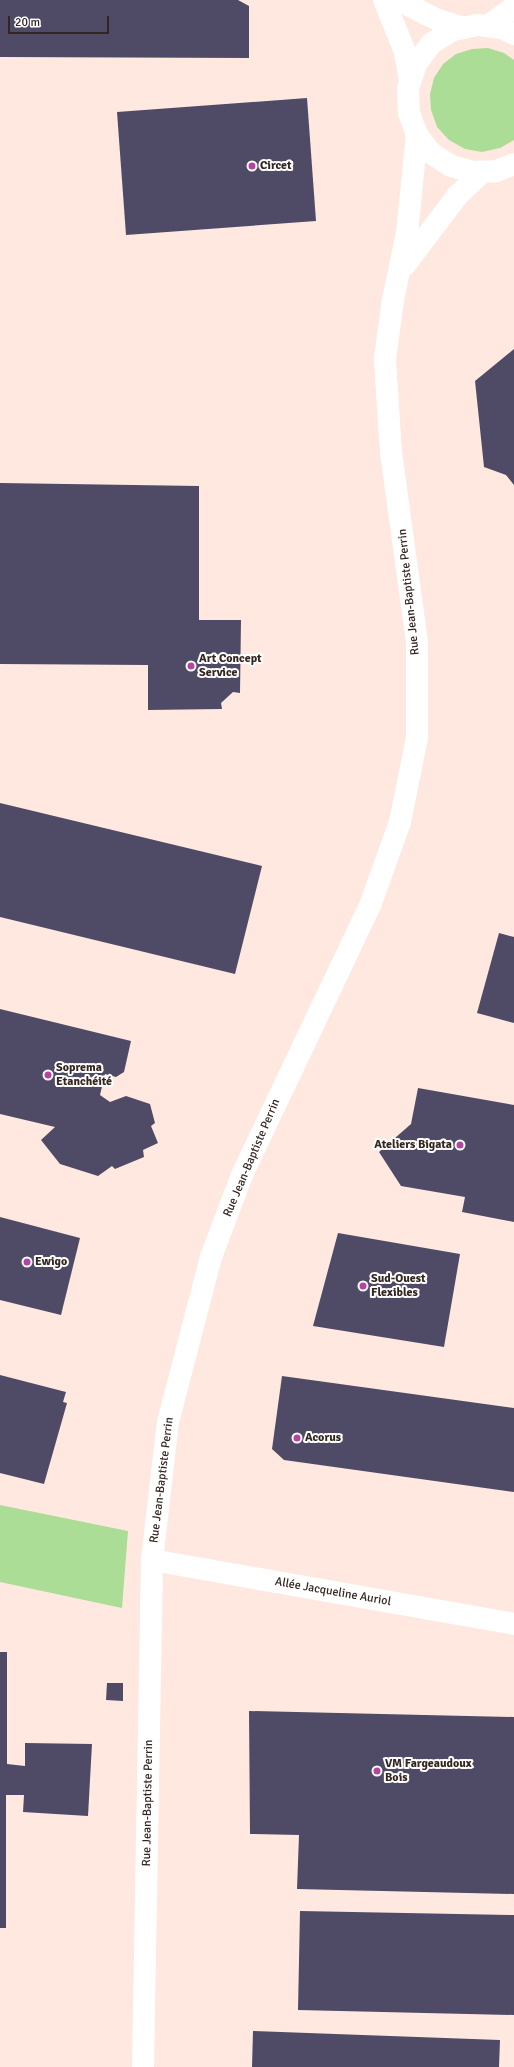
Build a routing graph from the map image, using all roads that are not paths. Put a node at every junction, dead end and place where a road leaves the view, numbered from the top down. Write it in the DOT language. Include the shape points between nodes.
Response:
graph roads {
  1 [pos="384,0"];
  2 [pos="398,0"];
  3 [pos="514,7"];
  4 [pos="488,26"];
  5 [pos="464,28"];
  6 [pos="514,34"];
  7 [pos="410,81"];
  8 [pos="417,135"];
  9 [pos="514,164"];
  10 [pos="483,172"];
  11 [pos="401,271"];
  12 [pos="152,1560"];
  13 [pos="514,1624"];
  14 [pos="143,2067"];
  1 -- 7 [label="street" via="405,52"];
  2 -- 5 [label="street" via="438,20"];
  3 -- 4 [label="street"];
  4 -- 5 [label="street"];
  4 -- 6 [label="street" via="502,28"];
  5 -- 7 [label="street" via="453,30 431,44 416,64"];
  7 -- 8 [label="street" via="409,113"];
  8 -- 10 [label="street" via="431,153 451,166"];
  8 -- 11 [label="street, Rue Jean-Baptiste Perrin" via="412,198"];
  9 -- 10 [label="street" via="496,171"];
  10 -- 11 [label="street, Rue Jean-Baptiste Perrin" via="458,195"];
  11 -- 12 [label="street, Rue Jean-Baptiste Perrin" via="393,300 385,359 391,452 417,642 417,738 400,822 371,903 242,1175 211,1257 168,1422"];
  12 -- 13 [label="street, Allée Jacqueline Auriol"];
  12 -- 14 [label="street, Rue Jean-Baptiste Perrin"];
}
